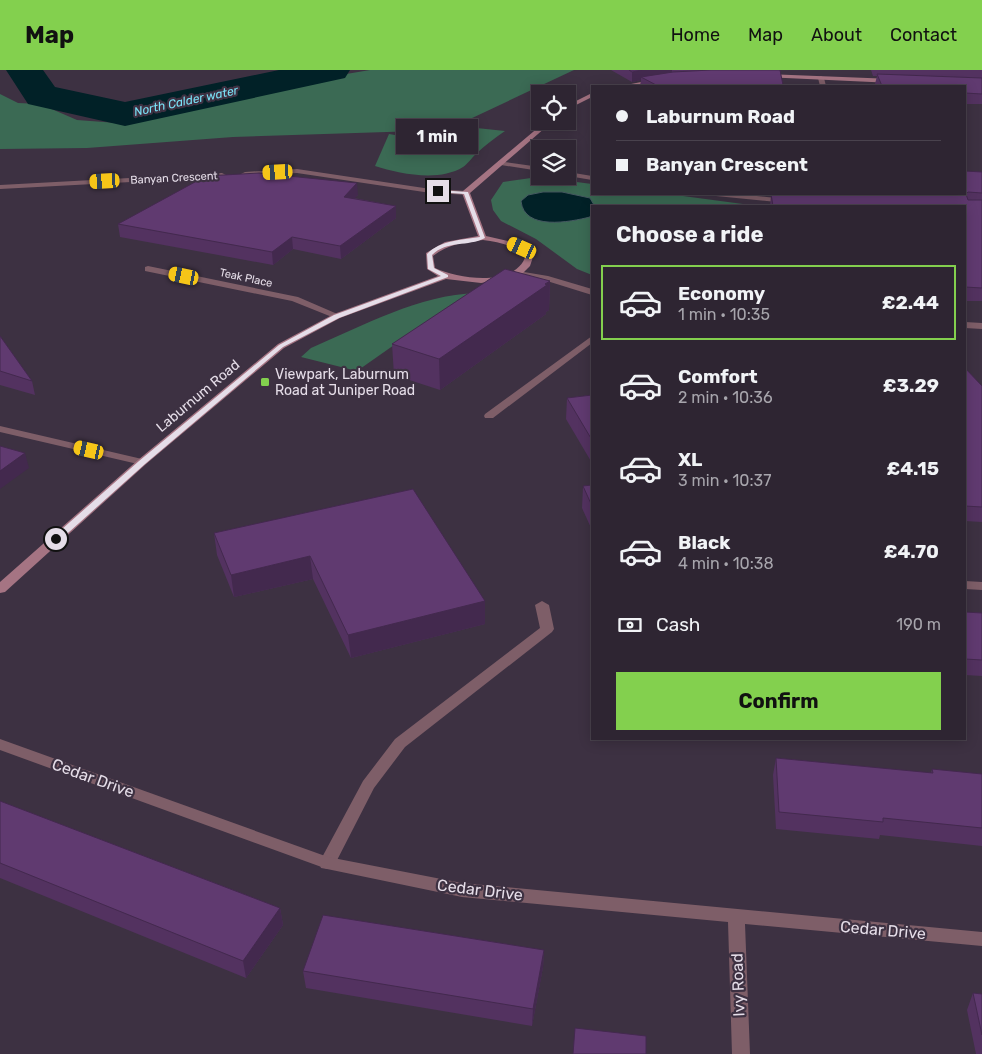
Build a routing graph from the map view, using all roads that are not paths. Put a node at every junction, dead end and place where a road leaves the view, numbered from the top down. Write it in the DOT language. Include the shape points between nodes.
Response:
graph roads {
  1 [pos="754,76"];
  2 [pos="821,78"];
  3 [pos="662,80"];
  4 [pos="897,81"];
  5 [pos="630,85"];
  6 [pos="823,85"];
  7 [pos="591,95"];
  8 [pos="576,103"];
  9 [pos="539,130"];
  10 [pos="501,162"];
  11 [pos="531,167"];
  12 [pos="237,174"];
  13 [pos="227,175"];
  14 [pos="576,175"];
  15 [pos="591,178"];
  16 [pos="0,187"];
  17 [pos="466,193"];
  18 [pos="727,195"];
  19 [pos="794,201"];
  20 [pos="483,238"];
  21 [pos="148,269"];
  22 [pos="518,274"];
  23 [pos="446,276"];
  24 [pos="591,292"];
  25 [pos="337,316"];
  26 [pos="966,325"];
  27 [pos="982,326"];
  28 [pos="591,339"];
  29 [pos="489,416"];
  30 [pos="0,429"];
  31 [pos="142,462"];
  32 [pos="966,586"];
  33 [pos="982,586"];
  34 [pos="0,589"];
  35 [pos="542,605"];
  36 [pos="0,744"];
  37 [pos="327,863"];
  38 [pos="736,916"];
  39 [pos="982,939"];
  40 [pos="740,1054"];
  1 -- 2 [label="street"];
  2 -- 4 [label="street"];
  2 -- 6 [label="street"];
  3 -- 5 [label="street"];
  7 -- 8 [label="street"];
  9 -- 10 [label="street"];
  10 -- 11 [label="street"];
  10 -- 17 [label="street"];
  12 -- 17 [label="street, Banyan Crescent" via="297,171"];
  13 -- 16 [label="street, Banyan Crescent"];
  14 -- 15 [label="street"];
  17 -- 20 [label="street"];
  18 -- 19 [label="street"];
  20 -- 22 [label="street" via="509,242 530,254 527,268"];
  20 -- 23 [label="street" via="447,243 429,255 431,269"];
  21 -- 25 [label="street, Teak Place" via="295,300"];
  22 -- 23 [label="street" via="487,280"];
  22 -- 24 [label="street"];
  23 -- 25 [label="street, Laburnum Road"];
  25 -- 31 [label="street, Laburnum Road" via="281,346"];
  26 -- 27 [label="street"];
  28 -- 29 [label="street"];
  30 -- 31 [label="street"];
  31 -- 34 [label="street, Laburnum Road"];
  32 -- 33 [label="street"];
  35 -- 37 [label="street" via="547,629 400,743 368,784"];
  36 -- 37 [label="street, Cedar Drive"];
  37 -- 38 [label="street, Cedar Drive" via="462,890"];
  38 -- 39 [label="street, Cedar Drive"];
  38 -- 40 [label="street, Ivy Road"];
}
